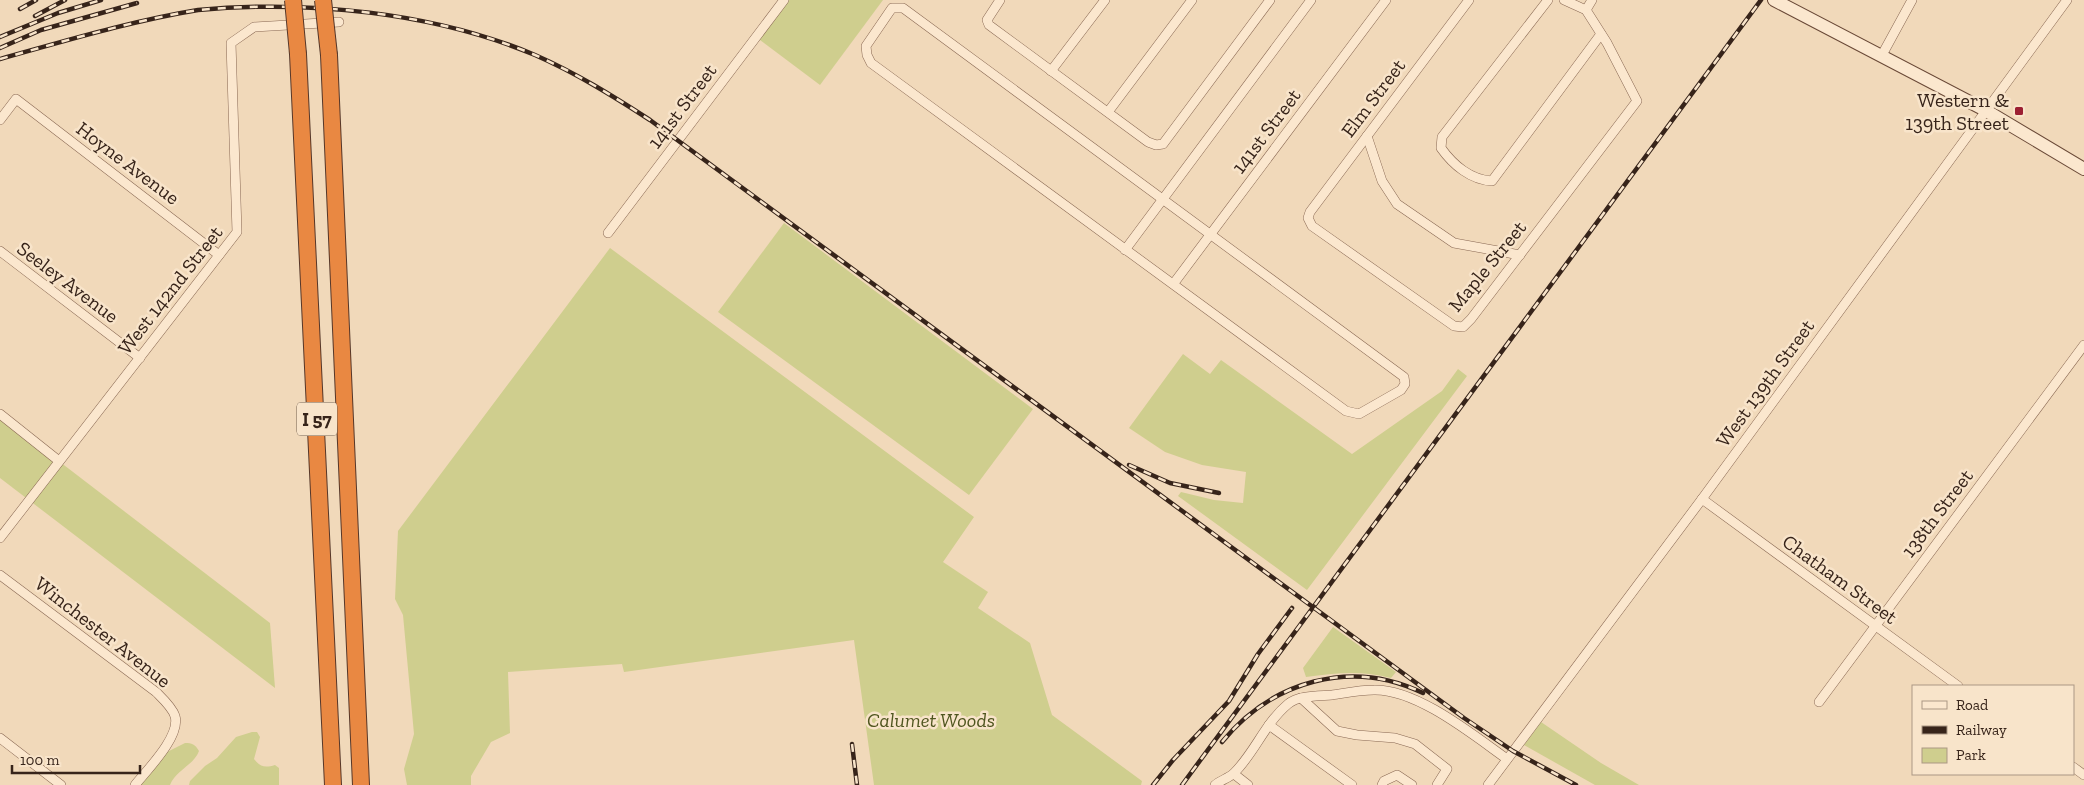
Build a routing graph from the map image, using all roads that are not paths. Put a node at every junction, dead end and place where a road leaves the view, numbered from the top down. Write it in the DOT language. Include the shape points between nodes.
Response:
graph roads {
  1 [pos="293,0"];
  2 [pos="323,0"];
  3 [pos="784,0"];
  4 [pos="1000,0"];
  5 [pos="1105,0"];
  6 [pos="1192,0"];
  7 [pos="1270,0"];
  8 [pos="1311,0"];
  9 [pos="1386,0"];
  10 [pos="1469,0"];
  11 [pos="1548,0"];
  12 [pos="1592,0"];
  13 [pos="1774,0"];
  14 [pos="1912,0"];
  15 [pos="2067,0"];
  16 [pos="1571,1"];
  17 [pos="1586,10"];
  18 [pos="339,22"];
  19 [pos="1601,34"];
  20 [pos="1882,55"];
  21 [pos="1051,71"];
  22 [pos="1985,110"];
  23 [pos="1108,112"];
  24 [pos="0,120"];
  25 [pos="1367,136"];
  26 [pos="2084,169"];
  27 [pos="1163,200"];
  28 [pos="1308,218"];
  29 [pos="608,233"];
  30 [pos="1210,235"];
  31 [pos="1124,250"];
  32 [pos="0,252"];
  33 [pos="219,255"];
  34 [pos="1520,255"];
  35 [pos="1174,283"];
  36 [pos="2084,345"];
  37 [pos="140,358"];
  38 [pos="0,414"];
  39 [pos="59,461"];
  40 [pos="1702,499"];
  41 [pos="0,538"];
  42 [pos="0,575"];
  43 [pos="1875,627"];
  44 [pos="1957,685"];
  45 [pos="1301,698"];
  46 [pos="1819,702"];
  47 [pos="1269,725"];
  48 [pos="0,738"];
  49 [pos="1507,759"];
  50 [pos="1234,774"];
  51 [pos="61,785"];
  52 [pos="135,785"];
  53 [pos="333,785"];
  54 [pos="361,785"];
  55 [pos="1215,785"];
  56 [pos="1248,785"];
  57 [pos="1352,785"];
  58 [pos="1382,785"];
  59 [pos="1412,785"];
  60 [pos="1437,785"];
  61 [pos="1488,785"];
  1 -- 53 [label="highway, I 57, bridge"];
  2 -- 54 [label="highway, I 57, bridge" via="329,55"];
  3 -- 29 [label="street, 141st Street"];
  4 -- 21 [label="street" via="989,15 989,25"];
  5 -- 21 [label="street"];
  6 -- 23 [label="street"];
  7 -- 23 [label="street" via="1163,144 1148,142"];
  8 -- 27 [label="street"];
  9 -- 30 [label="street, 141st Street"];
  10 -- 25 [label="street, Elm Street"];
  11 -- 19 [label="street" via="1442,137 1441,148 1451,162 1472,176 1492,181"];
  12 -- 17 [label="street"];
  13 -- 20 [label="main road"];
  14 -- 20 [label="street"];
  15 -- 22 [label="street, West 139th Street"];
  16 -- 17 [label="street"];
  17 -- 19 [label="street"];
  18 -- 33 [label="street, West 142nd Street" via="254,27 231,43 237,232"];
  19 -- 34 [label="street, Maple Street" via="1637,101"];
  20 -- 22 [label="main road"];
  21 -- 23 [label="street"];
  22 -- 26 [label="main road"];
  22 -- 40 [label="street, West 139th Street"];
  24 -- 33 [label="street, Hoyne Avenue" via="16,99"];
  25 -- 28 [label="street, Elm Street"];
  25 -- 34 [label="street" via="1382,181 1397,204 1454,243"];
  27 -- 30 [label="street"];
  27 -- 31 [label="street"];
  27 -- 31 [label="street" via="903,8 892,8 866,46 872,63"];
  28 -- 34 [label="street, Maple Street" via="1312,226 1454,326 1463,327 1471,319"];
  30 -- 35 [label="street, 141st Street"];
  30 -- 35 [label="street" via="1404,377 1402,390 1359,414 1346,412"];
  31 -- 35 [label="street"];
  32 -- 37 [label="street, Seeley Avenue"];
  33 -- 37 [label="street, West 142nd Street"];
  36 -- 43 [label="street, 138th Street"];
  37 -- 39 [label="street, West 142nd Street"];
  38 -- 39 [label="street"];
  39 -- 41 [label="street, West 142nd Street"];
  40 -- 43 [label="street, Chatham Street"];
  40 -- 49 [label="street, West 139th Street"];
  42 -- 52 [label="street, Winchester Avenue" via="156,692 172,711 176,724 169,742"];
  43 -- 44 [label="street, Chatham Street"];
  43 -- 46 [label="street, 138th Street"];
  45 -- 47 [label="street" via="1289,703"];
  45 -- 49 [label="street" via="1374,690 1394,692 1454,722"];
  45 -- 60 [label="street" via="1337,731 1395,738 1415,744 1447,769"];
  47 -- 50 [label="street"];
  47 -- 57 [label="street"];
  48 -- 51 [label="street"];
  49 -- 61 [label="street, West 139th Street"];
  50 -- 55 [label="street"];
  50 -- 56 [label="street"];
  58 -- 59 [label="street" via="1397,775"];
}
